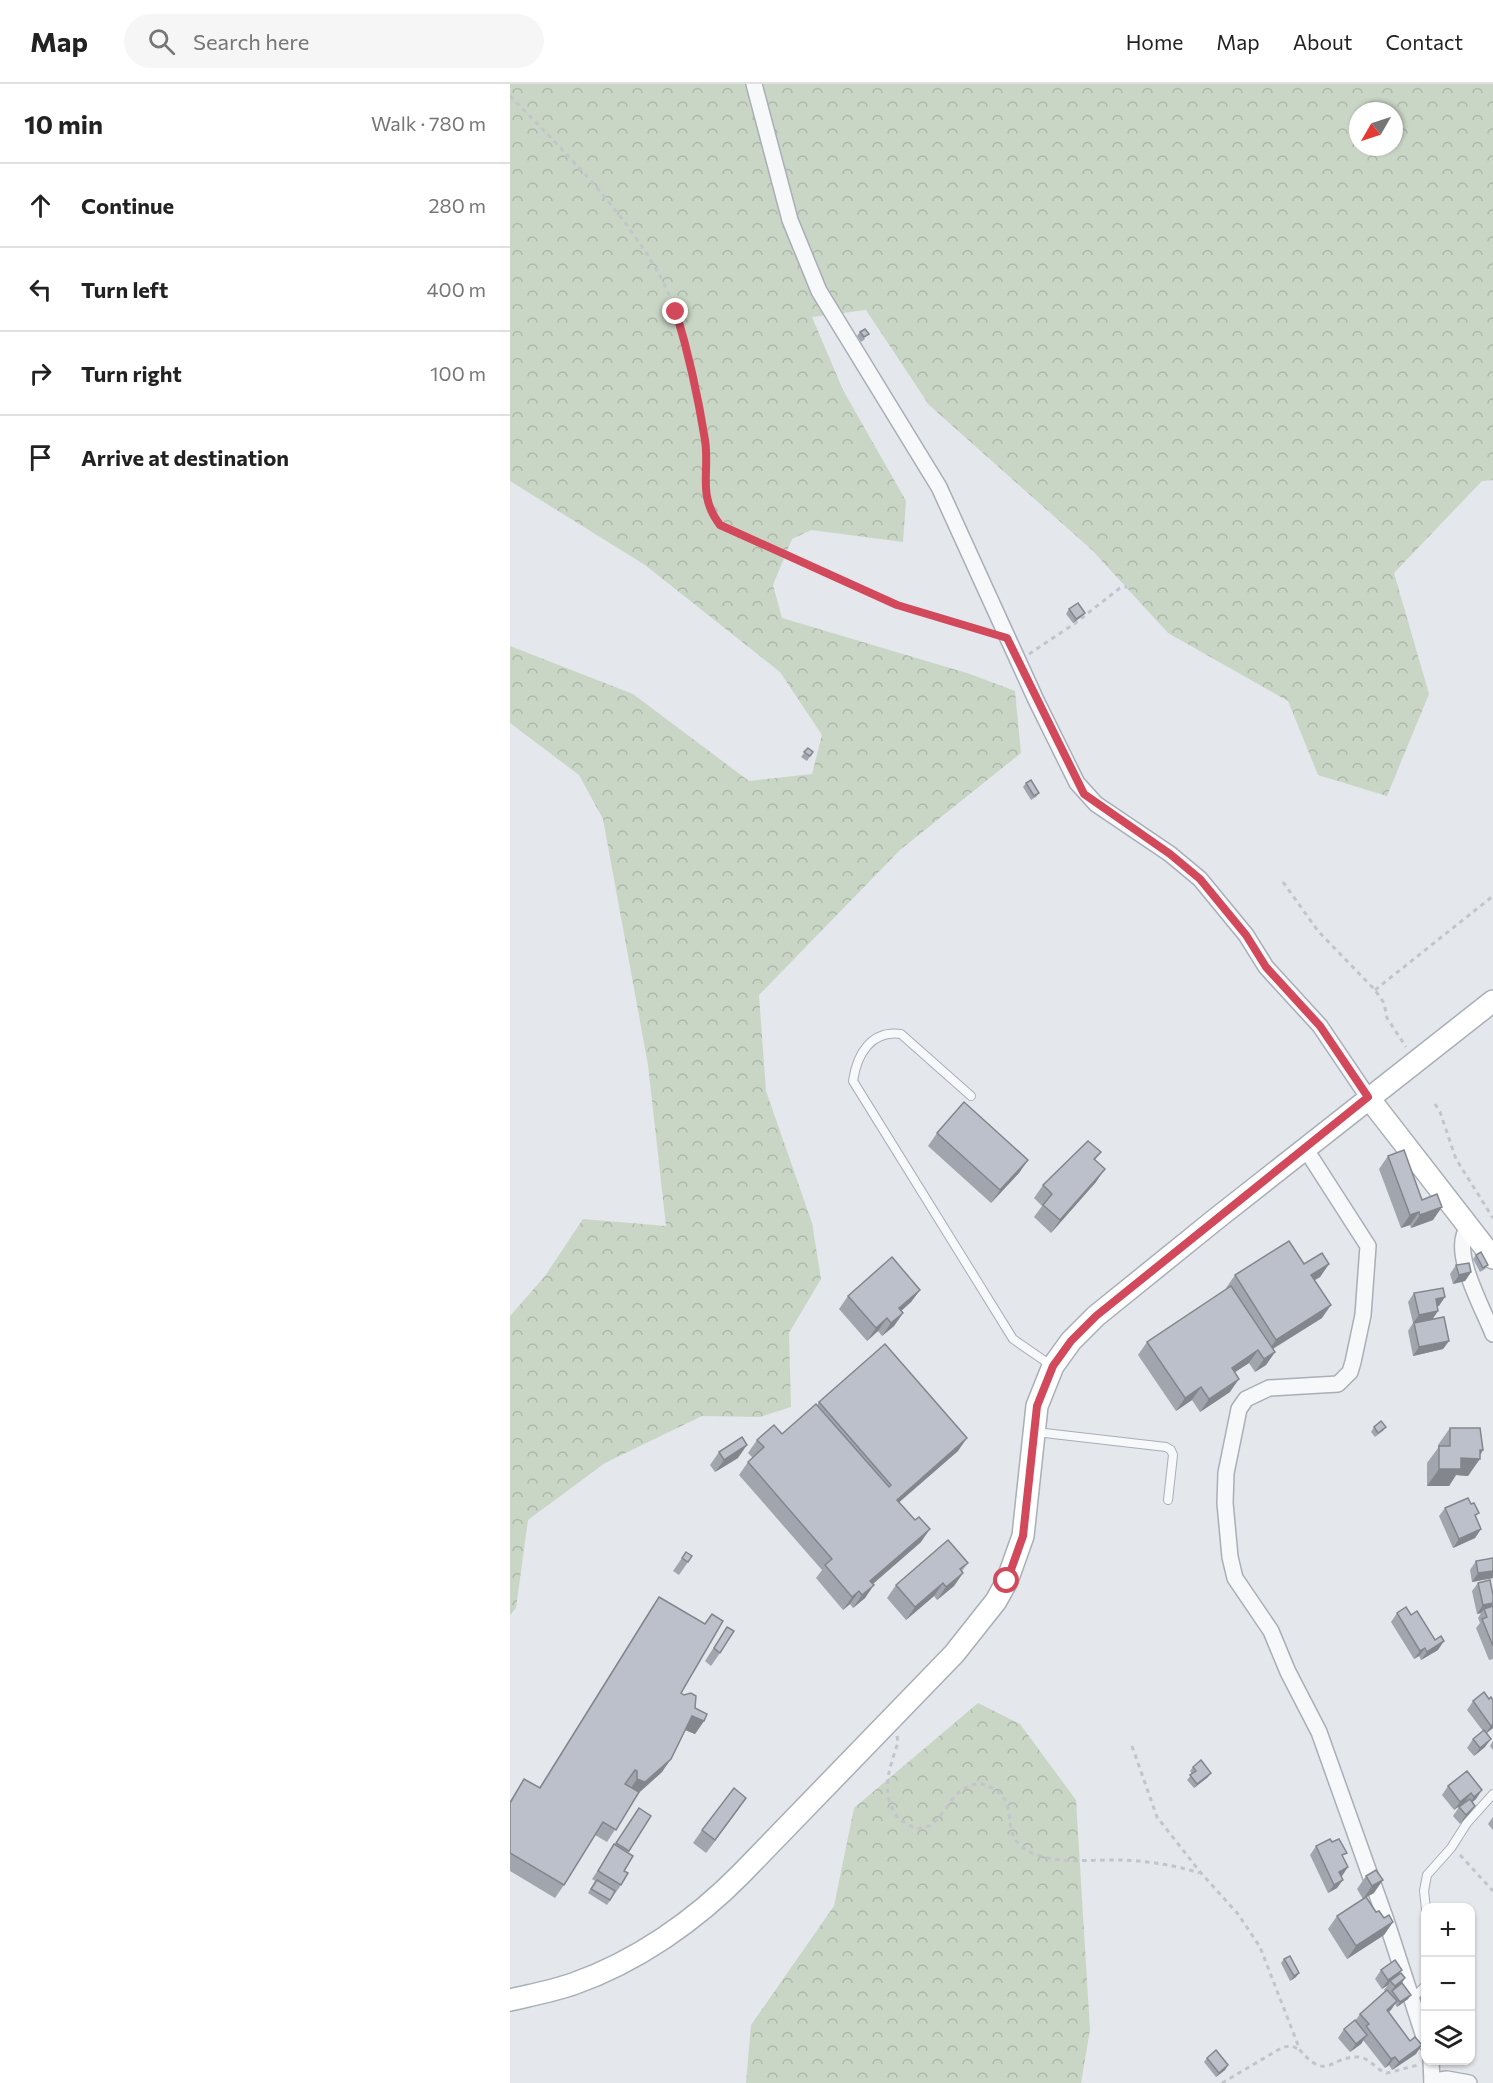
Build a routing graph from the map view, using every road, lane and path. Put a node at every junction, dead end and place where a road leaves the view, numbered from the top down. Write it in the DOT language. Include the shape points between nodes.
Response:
graph roads {
  1 [pos="754,84"];
  2 [pos="510,96"];
  3 [pos="1127,587"];
  4 [pos="1007,638"];
  5 [pos="1018,662"];
  6 [pos="1283,882"];
  7 [pos="1493,896"];
  8 [pos="1376,990"];
  9 [pos="1493,1001"];
  10 [pos="1415,1061"];
  11 [pos="970,1096"];
  12 [pos="1368,1097"];
  13 [pos="1435,1104"];
  14 [pos="1305,1148"];
  15 [pos="1493,1218"];
  16 [pos="1469,1227"];
  17 [pos="1493,1258"];
  18 [pos="1493,1334"];
  19 [pos="1053,1366"];
  20 [pos="1032,1431"];
  21 [pos="1168,1500"];
  22 [pos="888,1724"];
  23 [pos="1132,1746"];
  24 [pos="1493,1794"];
  25 [pos="1451,1848"];
  26 [pos="1201,1873"];
  27 [pos="1493,1891"];
  28 [pos="1425,1903"];
  29 [pos="1421,1989"];
  30 [pos="1410,1999"];
  31 [pos="510,2000"];
  32 [pos="1421,2031"];
  33 [pos="1300,2050"];
  34 [pos="1421,2064"];
  35 [pos="1431,2065"];
  36 [pos="1432,2082"];
  37 [pos="1222,2083"];
  38 [pos="1470,2083"];
  1 -- 4 [label="street" via="784,200 807,266 939,488"];
  2 -- 4 [label="path" via="582,171 658,271 692,365 706,444 704,485 711,513 720,525 897,605"];
  3 -- 5 [label="path" via="1120,588"];
  4 -- 5 [label="street"];
  5 -- 12 [label="street" via="1084,794 1200,879 1246,935 1266,967 1320,1026"];
  6 -- 8 [label="path" via="1318,931"];
  7 -- 8 [label="path"];
  8 -- 10 [label="path" via="1387,1018"];
  9 -- 10 [label="street"];
  10 -- 12 [label="street"];
  11 -- 19 [label="lane" via="901,1034 888,1032 877,1037 856,1063 853,1081 1013,1339"];
  12 -- 14 [label="street"];
  12 -- 16 [label="street"];
  13 -- 15 [label="path" via="1456,1159"];
  14 -- 19 [label="street" via="1096,1316"];
  14 -- 30 [label="street" via="1368,1246 1363,1315 1353,1362 1338,1384 1269,1388 1246,1400 1239,1409 1226,1473 1230,1557 1235,1578 1271,1631 1319,1732"];
  16 -- 17 [label="street"];
  16 -- 18 [label="street" via="1463,1235 1463,1254 1471,1284"];
  19 -- 20 [label="street"];
  20 -- 21 [label="lane" via="1166,1447 1173,1455"];
  20 -- 22 [label="street" via="1023,1536 1007,1581 978,1626"];
  22 -- 26 [label="path" via="897,1732 898,1742 886,1783 890,1804 898,1819 914,1828 933,1823 958,1793 979,1783 1000,1793 1008,1805 1011,1834 1019,1846 1034,1854 1064,1860 1154,1863"];
  22 -- 31 [label="street" via="701,1911 640,1952 573,1984"];
  23 -- 26 [label="path" via="1157,1817"];
  24 -- 25 [label="lane"];
  25 -- 27 [label="path"];
  25 -- 28 [label="lane" via="1427,1875"];
  26 -- 33 [label="path" via="1238,1914 1260,1947"];
  29 -- 30 [label="lane"];
  30 -- 32 [label="street"];
  33 -- 34 [label="path" via="1317,2066 1333,2066 1351,2057 1361,2057 1387,2073"];
  33 -- 37 [label="path" via="1283,2047"];
  35 -- 36 [label="street"];
  36 -- 38 [label="street" via="1447,2079"];
}
